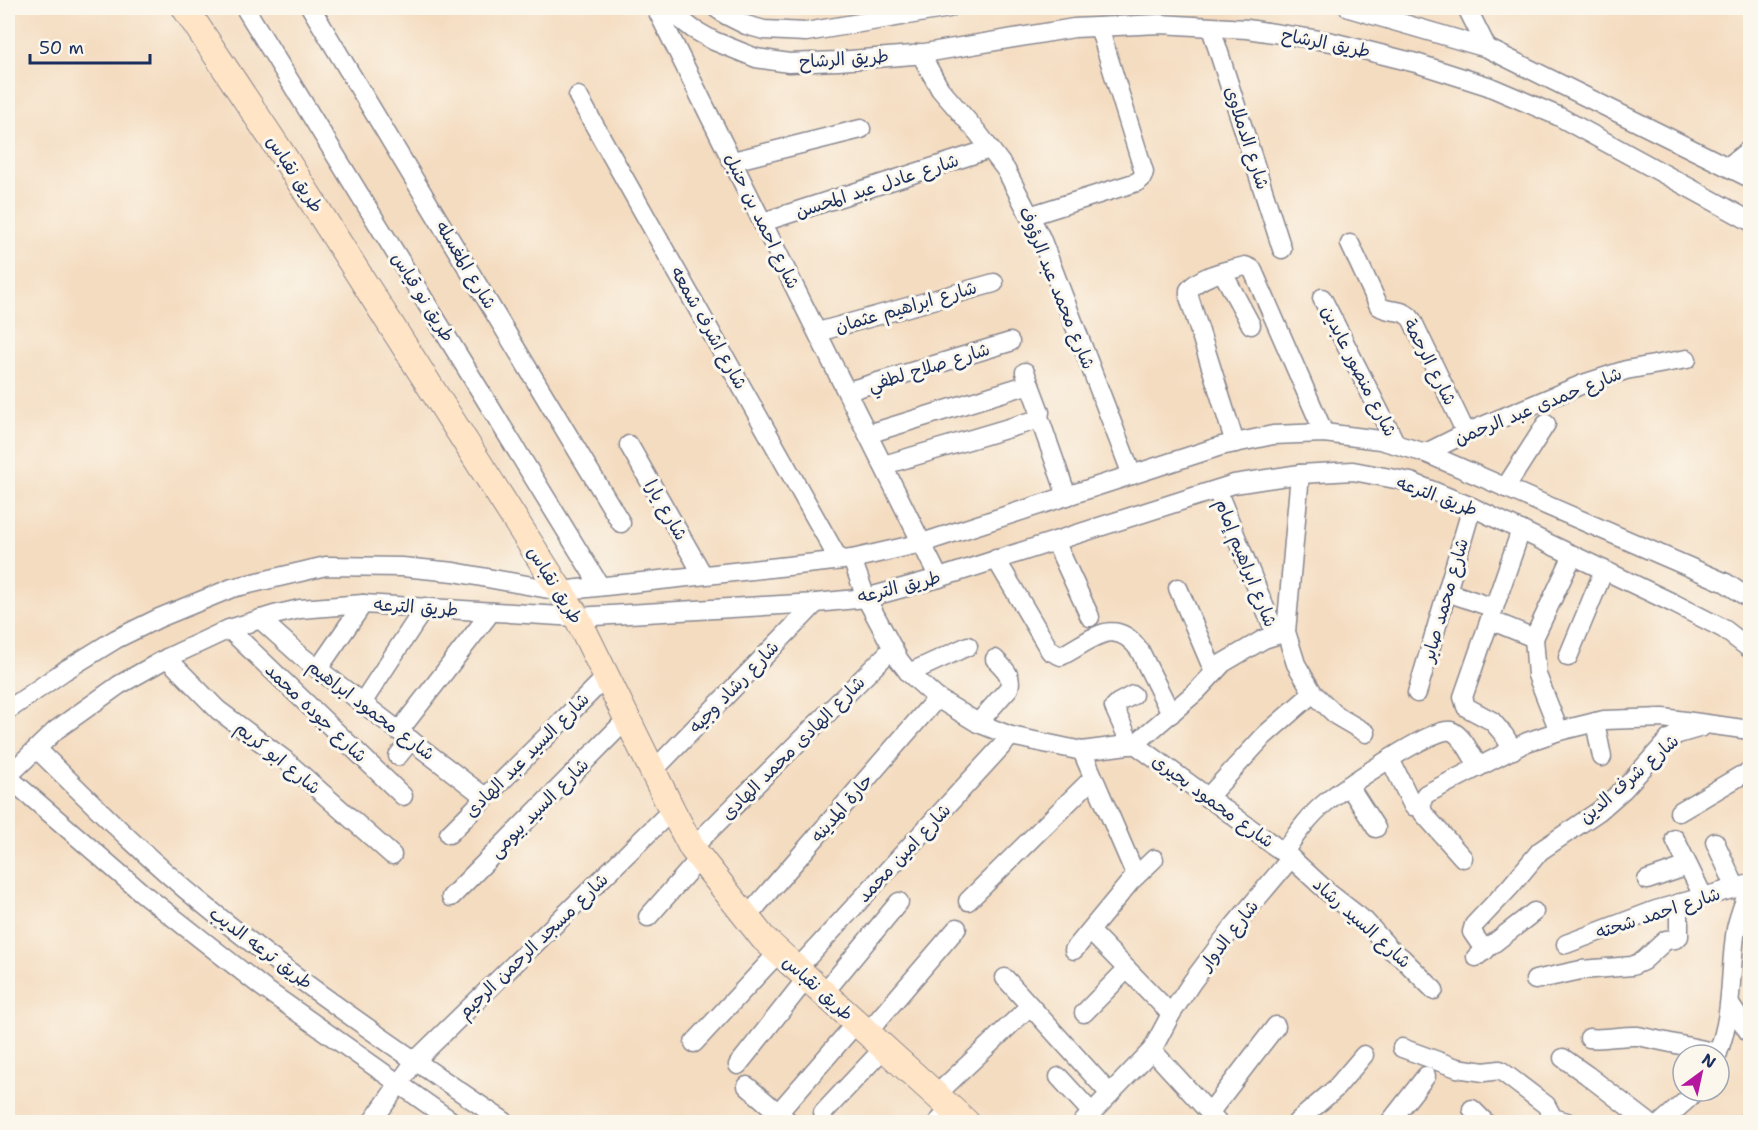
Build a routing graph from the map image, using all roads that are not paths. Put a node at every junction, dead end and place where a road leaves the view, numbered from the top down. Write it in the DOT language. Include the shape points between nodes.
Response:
graph roads {
  1 [pos="185,8"];
  2 [pos="245,8"];
  3 [pos="310,8"];
  4 [pos="656,8"];
  5 [pos="666,8"];
  6 [pos="716,8"];
  7 [pos="949,8"];
  8 [pos="1349,8"];
  9 [pos="1467,8"];
  10 [pos="1099,27"];
  11 [pos="1211,28"];
  12 [pos="1487,48"];
  13 [pos="920,53"];
  14 [pos="578,96"];
  15 [pos="861,129"];
  16 [pos="990,149"];
  17 [pos="1750,149"];
  18 [pos="733,161"];
  19 [pos="1729,166"];
  20 [pos="1750,178"];
  21 [pos="1029,216"];
  22 [pos="1750,221"];
  23 [pos="763,222"];
  24 [pos="1350,244"];
  25 [pos="1282,249"];
  26 [pos="1229,271"];
  27 [pos="994,283"];
  28 [pos="1322,298"];
  29 [pos="1251,325"];
  30 [pos="818,332"];
  31 [pos="1010,342"];
  32 [pos="1687,359"];
  33 [pos="848,392"];
  34 [pos="1039,417"];
  35 [pos="1546,424"];
  36 [pos="1324,433"];
  37 [pos="1466,433"];
  38 [pos="868,434"];
  39 [pos="1235,443"];
  40 [pos="1396,444"];
  41 [pos="629,445"];
  42 [pos="1426,453"];
  43 [pos="884,465"];
  44 [pos="1300,474"];
  45 [pos="1132,475"];
  46 [pos="1505,488"];
  47 [pos="1216,490"];
  48 [pos="1067,496"];
  49 [pos="1472,507"];
  50 [pos="621,523"];
  51 [pos="1521,530"];
  52 [pos="1055,541"];
  53 [pos="922,543"];
  54 [pos="1573,555"];
  55 [pos="845,559"];
  56 [pos="996,559"];
  57 [pos="1604,570"];
  58 [pos="703,575"];
  59 [pos="939,578"];
  60 [pos="600,586"];
  61 [pos="1178,588"];
  62 [pos="560,591"];
  63 [pos="1447,592"];
  64 [pos="866,598"];
  65 [pos="1750,599"];
  66 [pos="816,603"];
  67 [pos="363,604"];
  68 [pos="425,608"];
  69 [pos="491,612"];
  70 [pos="1492,614"];
  71 [pos="577,617"];
  72 [pos="1090,617"];
  73 [pos="260,619"];
  74 [pos="229,629"];
  75 [pos="1281,634"];
  76 [pos="1534,638"];
  77 [pos="968,646"];
  78 [pos="894,648"];
  79 [pos="1750,649"];
  80 [pos="1568,657"];
  81 [pos="168,658"];
  82 [pos="995,659"];
  83 [pos="318,669"];
  84 [pos="1214,672"];
  85 [pos="909,673"];
  86 [pos="606,677"];
  87 [pos="1313,693"];
  88 [pos="1417,693"];
  89 [pos="1133,695"];
  90 [pos="938,698"];
  91 [pos="362,703"];
  92 [pos="8,710"];
  93 [pos="1171,714"];
  94 [pos="626,720"];
  95 [pos="1595,722"];
  96 [pos="978,723"];
  97 [pos="1710,725"];
  98 [pos="1750,730"];
  99 [pos="1559,731"];
  100 [pos="1366,733"];
  101 [pos="405,736"];
  102 [pos="1011,736"];
  103 [pos="1133,745"];
  104 [pos="37,749"];
  105 [pos="1513,750"];
  106 [pos="1082,751"];
  107 [pos="398,756"];
  108 [pos="1602,757"];
  109 [pos="1390,759"];
  110 [pos="1479,767"];
  111 [pos="653,771"];
  112 [pos="1750,773"];
  113 [pos="8,777"];
  114 [pos="1093,778"];
  115 [pos="1349,786"];
  116 [pos="403,796"];
  117 [pos="485,797"];
  118 [pos="1207,798"];
  119 [pos="1420,800"];
  120 [pos="672,810"];
  121 [pos="1678,812"];
  122 [pos="1376,828"];
  123 [pos="448,834"];
  124 [pos="1675,839"];
  125 [pos="1715,842"];
  126 [pos="696,853"];
  127 [pos="392,855"];
  128 [pos="1287,855"];
  129 [pos="1463,858"];
  130 [pos="1154,859"];
  131 [pos="1688,866"];
  132 [pos="1136,876"];
  133 [pos="1647,880"];
  134 [pos="1746,885"];
  135 [pos="1703,896"];
  136 [pos="451,897"];
  137 [pos="899,902"];
  138 [pos="968,902"];
  139 [pos="1679,903"];
  140 [pos="1534,912"];
  141 [pos="648,917"];
  142 [pos="746,918"];
  143 [pos="957,928"];
  144 [pos="1090,931"];
  145 [pos="1566,944"];
  146 [pos="1074,950"];
  147 [pos="778,953"];
  148 [pos="1127,969"];
  149 [pos="1005,978"];
  150 [pos="1536,980"];
  151 [pos="809,981"];
  152 [pos="1434,990"];
  153 [pos="1030,1006"];
  154 [pos="1731,1006"];
  155 [pos="1083,1013"];
  156 [pos="1170,1014"];
  157 [pos="1276,1026"];
  158 [pos="1750,1034"];
  159 [pos="869,1035"];
  160 [pos="1589,1038"];
  161 [pos="694,1043"];
  162 [pos="1720,1043"];
  163 [pos="1671,1044"];
  164 [pos="1402,1048"];
  165 [pos="1152,1050"];
  166 [pos="1364,1055"];
  167 [pos="1563,1058"];
  168 [pos="413,1064"];
  169 [pos="738,1065"];
  170 [pos="1426,1076"];
  171 [pos="1059,1077"];
  172 [pos="399,1083"];
  173 [pos="747,1086"];
  174 [pos="1110,1094"];
  175 [pos="1684,1103"];
  176 [pos="1472,1109"];
  177 [pos="948,1112"];
  178 [pos="823,1113"];
  179 [pos="1214,1117"];
  180 [pos="783,1118"];
  181 [pos="1088,1118"];
  182 [pos="1750,1118"];
  183 [pos="1669,1120"];
  184 [pos="372,1122"];
  185 [pos="453,1122"];
  186 [pos="505,1122"];
  187 [pos="1297,1122"];
  188 [pos="1390,1122"];
  189 [pos="1485,1122"];
  190 [pos="1567,1122"];
  191 [pos="1648,1122"];
  192 [pos="1747,1122"];
  1 -- 62 [label="street, طريق نقباس"];
  2 -- 60 [label="street, طريق نو قياس"];
  3 -- 50 [label="street, شارع المغسله"];
  4 -- 18 [label="street, شارع احمد بن حنبل"];
  5 -- 13 [label="street, طريق الرشاح" via="714,41 756,58 789,63"];
  6 -- 7 [label="street" via="764,30 806,32"];
  8 -- 12 [label="street"];
  9 -- 12 [label="street"];
  10 -- 11 [label="street, طريق الرشاح" via="1160,24"];
  10 -- 13 [label="street, طريق الرشاح"];
  10 -- 21 [label="street" via="1144,172 1142,178"];
  11 -- 22 [label="street, طريق الرشاح" via="1247,28 1332,42 1488,86 1558,116"];
  11 -- 25 [label="street, شارع الدملاوى"];
  12 -- 19 [label="street"];
  13 -- 16 [label="street, شارع محمد عبد الرؤوف" via="940,89"];
  14 -- 55 [label="street, شارع اشرف شمعه"];
  15 -- 18 [label="street"];
  16 -- 21 [label="street, شارع محمد عبد الرؤوف" via="1006,170"];
  16 -- 23 [label="street, شارع عادل عبد المحسن"];
  17 -- 19 [label="street"];
  18 -- 23 [label="street, شارع احمد بن حنبل"];
  19 -- 20 [label="street"];
  21 -- 45 [label="street, شارع محمد عبد الرؤوف" via="1041,238"];
  23 -- 30 [label="street, شارع احمد بن حنبل"];
  24 -- 37 [label="street, شارع الرحمة" via="1379,306 1388,311 1402,310 1412,320"];
  26 -- 29 [label="street"];
  26 -- 36 [label="street" via="1245,266 1252,269"];
  26 -- 39 [label="street" via="1202,279 1188,290"];
  27 -- 30 [label="street, شارع ابراهيم عثمان"];
  28 -- 40 [label="street, شارع منصور عابدين"];
  30 -- 33 [label="street, شارع احمد بن حنبل"];
  31 -- 33 [label="street, شارع صلاح لطفي"];
  32 -- 37 [label="street, شارع حمدى عبد الرحمن" via="1626,370 1582,384"];
  33 -- 38 [label="street, شارع احمد بن حنبل"];
  34 -- 38 [label="street" via="1028,378"];
  34 -- 43 [label="street" via="1032,423"];
  34 -- 48 [label="street"];
  35 -- 46 [label="street"];
  36 -- 39 [label="street, طريق الترعه" via="1274,435"];
  36 -- 40 [label="street, طريق الترعه"];
  37 -- 42 [label="street, شارع حمدى عبد الرحمن"];
  38 -- 43 [label="street, شارع احمد بن حنبل"];
  39 -- 45 [label="street, طريق الترعه"];
  40 -- 42 [label="street, طريق الترعه"];
  41 -- 58 [label="street, شارع يارا"];
  42 -- 46 [label="street, طريق الترعه"];
  43 -- 53 [label="street, شارع احمد بن حنبل"];
  44 -- 47 [label="street, طريق الترعه"];
  44 -- 49 [label="street, طريق الترعه" via="1353,471 1412,483"];
  44 -- 75 [label="street"];
  45 -- 48 [label="street, طريق الترعه"];
  46 -- 65 [label="street, طريق الترعه" via="1726,583"];
  47 -- 52 [label="street, طريق الترعه"];
  47 -- 75 [label="street, شارع ابراهيم إمام"];
  48 -- 53 [label="street, طريق الترعه"];
  49 -- 51 [label="street, طريق الترعه"];
  49 -- 63 [label="street, شارع محمد صابر"];
  51 -- 54 [label="street, طريق الترعه"];
  51 -- 70 [label="street"];
  52 -- 56 [label="street, طريق الترعه"];
  52 -- 72 [label="street"];
  53 -- 55 [label="street, طريق الترعه"];
  53 -- 59 [label="street, شارع احمد بن حنبل"];
  54 -- 57 [label="street, طريق الترعه"];
  54 -- 76 [label="street"];
  55 -- 58 [label="street, طريق الترعه"];
  55 -- 64 [label="street, شارع اشرف شمعه"];
  56 -- 59 [label="street, طريق الترعه"];
  56 -- 93 [label="street" via="1050,651 1061,656 1099,633 1126,637 1134,642"];
  57 -- 79 [label="street, طريق الترعه" via="1724,629"];
  57 -- 80 [label="street"];
  58 -- 60 [label="street, طريق الترعه"];
  59 -- 64 [label="street, طريق الترعه"];
  60 -- 62 [label="street, طريق الترعه"];
  61 -- 84 [label="street"];
  62 -- 71 [label="street, طريق نقباس"];
  62 -- 92 [label="street, طريق الترعه" via="402,567 326,566 284,575 232,588 116,639"];
  63 -- 70 [label="street"];
  63 -- 88 [label="street, شارع محمد صابر"];
  64 -- 66 [label="street, طريق الترعه"];
  64 -- 78 [label="street, شارع اشرف شمعه"];
  66 -- 71 [label="street, طريق الترعه"];
  66 -- 111 [label="street, شارع رشاد وجيه"];
  67 -- 68 [label="street, طريق الترعه"];
  67 -- 73 [label="street, طريق الترعه" via="300,609"];
  67 -- 83 [label="street"];
  68 -- 69 [label="street, طريق الترعه"];
  68 -- 91 [label="street"];
  69 -- 71 [label="street, طريق الترعه"];
  69 -- 101 [label="street, شارع جوده محمد"];
  70 -- 76 [label="street"];
  70 -- 105 [label="street" via="1462,697 1466,707 1492,721"];
  71 -- 86 [label="street, طريق نقباس"];
  73 -- 74 [label="street, طريق الترعه"];
  73 -- 83 [label="street, شارع محمود ابراهيم"];
  74 -- 81 [label="street, طريق الترعه"];
  74 -- 116 [label="street, شارع جوده محمد"];
  75 -- 84 [label="street" via="1246,649"];
  75 -- 87 [label="street, شارع ابراهيم إمام"];
  76 -- 99 [label="street" via="1537,675"];
  77 -- 85 [label="street"];
  78 -- 85 [label="street, شارع اشرف شمعه"];
  78 -- 126 [label="street, شارع الهادى محمد الهادى"];
  81 -- 104 [label="street, طريق الترعه" via="93,702"];
  81 -- 127 [label="street, شارع ابو كريم" via="218,710 285,760"];
  82 -- 96 [label="street" via="1011,682"];
  83 -- 91 [label="street, شارع محمود ابراهيم"];
  84 -- 93 [label="street"];
  85 -- 90 [label="street, شارع اشرف شمعه"];
  86 -- 94 [label="street, طريق نقباس"];
  86 -- 117 [label="street, شارع السيد عبد الهادى"];
  87 -- 100 [label="street, شارع ابراهيم إمام" via="1337,716"];
  87 -- 118 [label="street" via="1265,735"];
  89 -- 103 [label="street" via="1114,707"];
  90 -- 96 [label="street, شارع اشرف شمعه"];
  90 -- 142 [label="street, حارة المدينه"];
  91 -- 101 [label="street, شارع محمود ابراهيم"];
  93 -- 103 [label="street"];
  94 -- 111 [label="street, طريق نقباس"];
  94 -- 136 [label="street, شارع السيد بيومى"];
  95 -- 97 [label="street" via="1663,718"];
  95 -- 99 [label="street"];
  95 -- 108 [label="street"];
  96 -- 102 [label="street, شارع اشرف شمعه"];
  97 -- 98 [label="street"];
  97 -- 140 [label="street, شارع شرف الدين" via="1669,739 1624,789 1540,851 1474,925 1472,932 1480,954"];
  99 -- 105 [label="street"];
  101 -- 107 [label="street, شارع جوده محمد"];
  101 -- 117 [label="street, شارع محمود ابراهيم"];
  102 -- 106 [label="street, شارع اشرف شمعه"];
  102 -- 151 [label="street, شارع امين محمد"];
  103 -- 106 [label="street, شارع اشرف شمعه"];
  103 -- 118 [label="street, شارع محمود بحيرى"];
  104 -- 113 [label="street, طريق الترعه"];
  104 -- 168 [label="street, طريق ترعه الديب" via="123,834 203,904"];
  105 -- 110 [label="street"];
  106 -- 114 [label="street"];
  109 -- 110 [label="street, شارع الدوار" via="1446,729 1458,734"];
  109 -- 115 [label="street, شارع الدوار"];
  109 -- 119 [label="street"];
  110 -- 119 [label="street"];
  111 -- 120 [label="street, طريق نقباس"];
  112 -- 121 [label="street"];
  113 -- 172 [label="street, طريق ترعه الديب" via="150,900 262,987"];
  114 -- 132 [label="street"];
  114 -- 138 [label="street"];
  115 -- 122 [label="street"];
  115 -- 128 [label="street, شارع الدوار" via="1323,804 1302,827"];
  117 -- 123 [label="street, شارع السيد عبد الهادى"];
  118 -- 128 [label="street, شارع محمود بحيرى"];
  119 -- 129 [label="street" via="1423,798 1424,813"];
  120 -- 126 [label="street, طريق نقباس"];
  120 -- 168 [label="street, شارع مسجد الرحمن الرحيم"];
  124 -- 131 [label="street"];
  125 -- 134 [label="street"];
  126 -- 141 [label="street, شارع الهادى محمد الهادى"];
  126 -- 142 [label="street, طريق نقباس"];
  128 -- 152 [label="street, شارع السيد رشاد" via="1365,921"];
  128 -- 156 [label="street, شارع الدوار"];
  130 -- 132 [label="street"];
  131 -- 133 [label="street"];
  131 -- 135 [label="street"];
  132 -- 144 [label="street"];
  134 -- 135 [label="street, شارع احمد شحته"];
  134 -- 154 [label="street" via="1732,961"];
  135 -- 139 [label="street, شارع احمد شحته"];
  137 -- 151 [label="street"];
  139 -- 145 [label="street, شارع احمد شحته"];
  139 -- 150 [label="street" via="1679,936 1666,940 1643,961 1627,967 1581,970"];
  142 -- 147 [label="street, طريق نقباس"];
  143 -- 159 [label="street"];
  144 -- 146 [label="street"];
  144 -- 148 [label="street"];
  147 -- 151 [label="street, طريق نقباس"];
  147 -- 161 [label="street"];
  148 -- 155 [label="street"];
  148 -- 156 [label="street"];
  149 -- 153 [label="street"];
  151 -- 159 [label="street, طريق نقباس"];
  151 -- 169 [label="street"];
  153 -- 174 [label="street"];
  153 -- 177 [label="street"];
  154 -- 158 [label="street"];
  154 -- 162 [label="street"];
  156 -- 165 [label="street, شارع الدوار"];
  157 -- 179 [label="street"];
  159 -- 177 [label="street, طريق نقباس"];
  159 -- 178 [label="street"];
  159 -- 180 [label="street"];
  160 -- 163 [label="street" via="1603,1040 1629,1035"];
  164 -- 190 [label="street" via="1457,1068 1500,1070 1546,1105 1553,1118"];
  165 -- 174 [label="street, شارع الدوار"];
  165 -- 179 [label="street"];
  166 -- 187 [label="street" via="1335,1089"];
  167 -- 191 [label="street"];
  168 -- 172 [label="street, شارع مسجد الرحمن الرحيم"];
  168 -- 186 [label="street, طريق ترعه الديب"];
  170 -- 188 [label="street"];
  171 -- 181 [label="street"];
  172 -- 184 [label="street, شارع مسجد الرحمن الرحيم"];
  172 -- 185 [label="street, طريق ترعه الديب"];
  173 -- 180 [label="street"];
  174 -- 181 [label="street, شارع الدوار"];
  175 -- 183 [label="street"];
  176 -- 189 [label="street"];
  182 -- 192 [label="street"];
}
